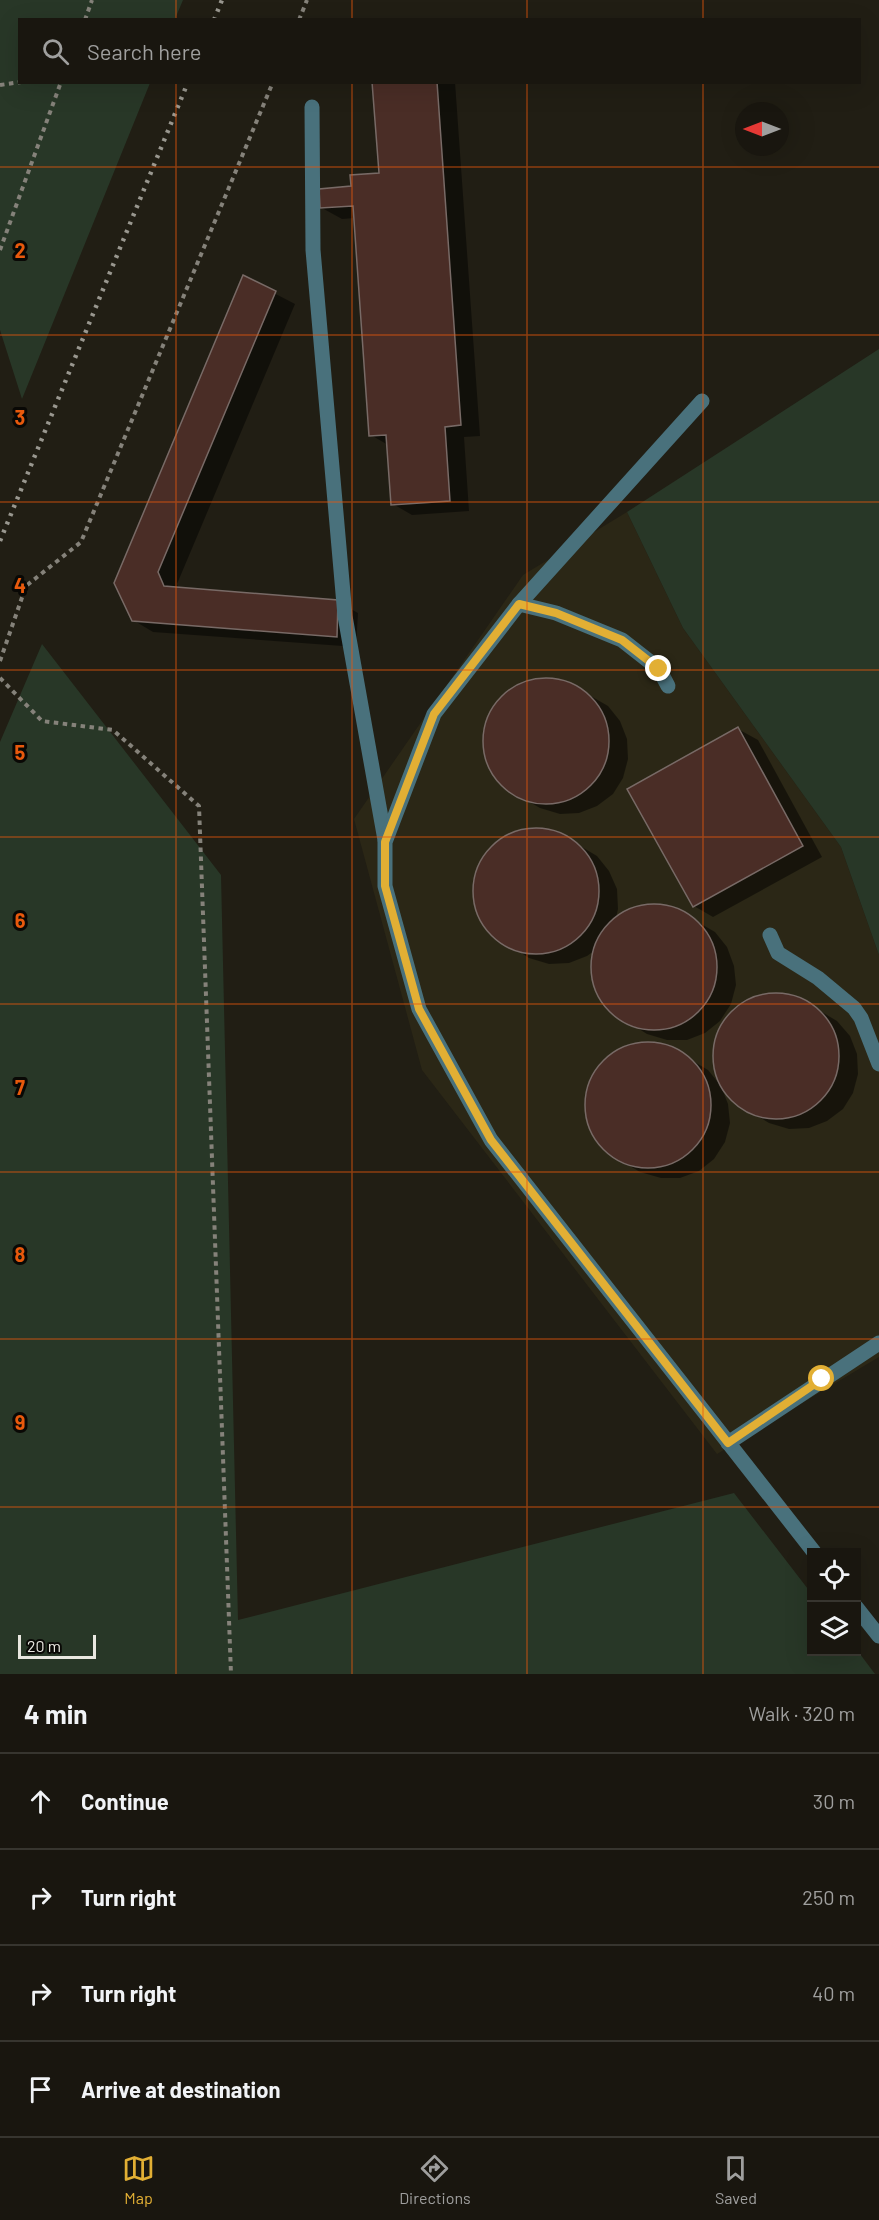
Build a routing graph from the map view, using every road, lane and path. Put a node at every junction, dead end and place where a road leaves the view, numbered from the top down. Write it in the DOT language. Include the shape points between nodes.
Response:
graph roads {
  1 [pos="92,0"];
  2 [pos="307,0"];
  3 [pos="86,18"];
  4 [pos="300,18"];
  5 [pos="18,82"];
  6 [pos="60,84"];
  7 [pos="272,84"];
  8 [pos="0,85"];
  9 [pos="312,107"];
  10 [pos="0,250"];
  11 [pos="702,401"];
  12 [pos="519,604"];
  13 [pos="0,661"];
  14 [pos="0,678"];
  15 [pos="668,686"];
  16 [pos="385,842"];
  17 [pos="770,935"];
  18 [pos="879,1064"];
  19 [pos="879,1343"];
  20 [pos="728,1443"];
  21 [pos="811,1548"];
  22 [pos="861,1613"];
  23 [pos="879,1635"];
  24 [pos="231,1674"];
  1 -- 3 [label="path"];
  2 -- 4 [label="path"];
  5 -- 8 [label="path"];
  6 -- 10 [label="path"];
  7 -- 13 [label="path" via="81,542 26,586"];
  9 -- 16 [label="lane" via="313,250 345,616"];
  11 -- 12 [label="lane"];
  12 -- 15 [label="lane" via="556,613 622,640 659,669"];
  12 -- 16 [label="lane" via="434,714"];
  14 -- 24 [label="path" via="42,721 113,730 199,806"];
  16 -- 20 [label="lane" via="385,886 419,1009 491,1140"];
  17 -- 18 [label="lane" via="778,953 818,978 854,1008"];
  19 -- 20 [label="lane"];
  20 -- 21 [label="lane"];
  22 -- 23 [label="lane"];
}
